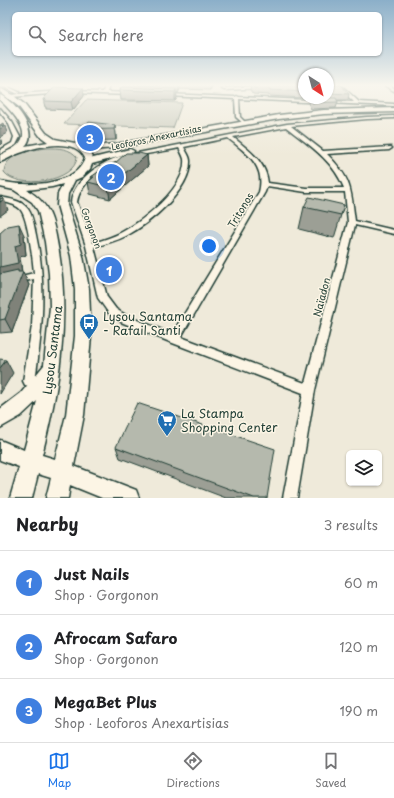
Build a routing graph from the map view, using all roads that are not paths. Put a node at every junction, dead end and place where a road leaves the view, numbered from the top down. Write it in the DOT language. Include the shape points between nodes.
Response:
graph roads {
  1 [pos="9,108"];
  2 [pos="25,108"];
  3 [pos="238,108"];
  4 [pos="0,109"];
  5 [pos="394,110"];
  6 [pos="394,113"];
  7 [pos="394,117"];
  8 [pos="244,123"];
  9 [pos="287,125"];
  10 [pos="230,137"];
  11 [pos="60,143"];
  12 [pos="70,144"];
  13 [pos="180,146"];
  14 [pos="389,148"];
  15 [pos="14,151"];
  16 [pos="0,152"];
  17 [pos="322,153"];
  18 [pos="0,159"];
  19 [pos="89,162"];
  20 [pos="71,178"];
  21 [pos="265,184"];
  22 [pos="1,185"];
  23 [pos="18,189"];
  24 [pos="348,190"];
  25 [pos="0,199"];
  26 [pos="352,222"];
  27 [pos="394,232"];
  28 [pos="90,246"];
  29 [pos="38,275"];
  30 [pos="0,284"];
  31 [pos="174,340"];
  32 [pos="52,364"];
  33 [pos="29,381"];
  34 [pos="309,390"];
  35 [pos="0,419"];
  36 [pos="0,450"];
  37 [pos="31,462"];
  38 [pos="64,472"];
  39 [pos="21,498"];
  40 [pos="57,498"];
  41 [pos="128,498"];
  42 [pos="290,498"];
  1 -- 15 [label="main road" via="20,120 27,135 23,144"];
  2 -- 11 [label="main road" via="43,136"];
  3 -- 8 [label="street" via="238,117"];
  4 -- 16 [label="street" via="17,139 14,144"];
  5 -- 8 [label="main road, Leoforos Anexartisias" via="324,112"];
  6 -- 19 [label="main road, Leoforos Anexartisias" via="310,119 255,127 136,150"];
  7 -- 9 [label="street, Gorgonon"];
  8 -- 12 [label="main road, Leoforos Anexartisias" via="116,146 90,148"];
  9 -- 10 [label="street, Gorgonon"];
  9 -- 17 [label="street, Naïadon"];
  10 -- 13 [label="street, Gorgonon"];
  10 -- 21 [label="street" via="260,164 265,175"];
  11 -- 12 [label="main road, Leoforos Anexartisias"];
  11 -- 15 [label="main road" via="36,145"];
  12 -- 19 [label="main road" via="85,151 89,156"];
  13 -- 28 [label="street" via="187,160 186,172 180,184 163,204 128,232"];
  13 -- 28 [label="street, Gorgonon" via="108,163 78,189 74,195 74,202"];
  14 -- 17 [label="street"];
  15 -- 18 [label="main road"];
  17 -- 24 [label="street, Naïadon" via="336,167"];
  19 -- 20 [label="main road"];
  20 -- 23 [label="main road" via="46,187"];
  20 -- 38 [label="main road" via="63,194 62,205 74,245 82,289 83,336 74,415"];
  21 -- 24 [label="street" via="311,192"];
  21 -- 31 [label="street, Tritonos"];
  22 -- 23 [label="main road"];
  23 -- 32 [label="main road, Lysou Santama" via="37,201 44,212 55,260 58,314"];
  24 -- 26 [label="street, Naïadon"];
  25 -- 29 [label="street" via="19,205 27,214 34,239"];
  26 -- 27 [label="street"];
  26 -- 34 [label="street, Naïadon"];
  28 -- 31 [label="street, Gorgonon" via="104,298 113,312"];
  29 -- 30 [label="street"];
  29 -- 33 [label="street" via="37,320"];
  31 -- 34 [label="street"];
  32 -- 35 [label="main road" via="32,395"];
  32 -- 37 [label="main road, Lysou Santama"];
  34 -- 42 [label="street, Naïadon"];
  36 -- 37 [label="main road"];
  37 -- 38 [label="main road"];
  37 -- 39 [label="main road, Lysou Santama"];
  38 -- 40 [label="main road"];
  38 -- 41 [label="main road"];
}
